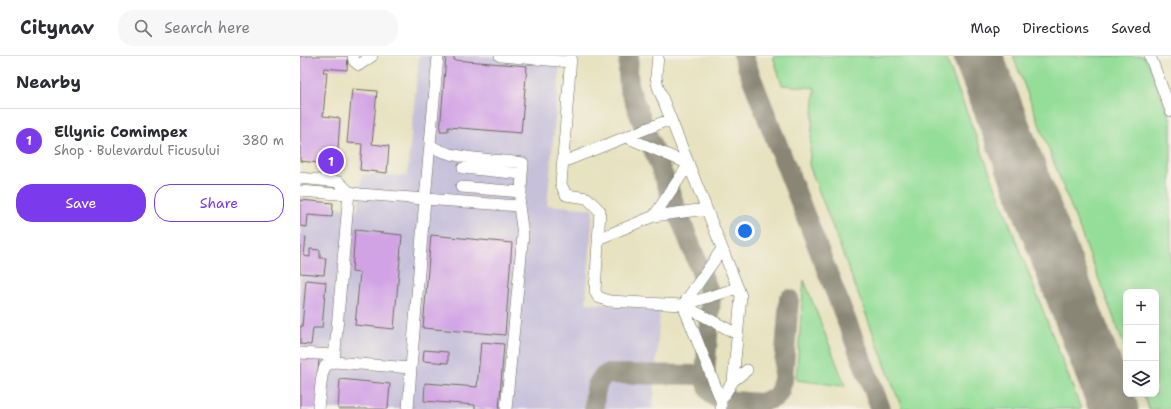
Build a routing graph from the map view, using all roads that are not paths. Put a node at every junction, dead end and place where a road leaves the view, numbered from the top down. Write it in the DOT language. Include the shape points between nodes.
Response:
graph roads {
  1 [pos="353,56"];
  2 [pos="372,56"];
  3 [pos="438,56"];
  4 [pos="500,56"];
  5 [pos="658,56"];
  6 [pos="1150,56"];
  7 [pos="571,59"];
  8 [pos="1171,110"];
  9 [pos="671,119"];
  10 [pos="626,137"];
  11 [pos="431,145"];
  12 [pos="464,156"];
  13 [pos="563,162"];
  14 [pos="689,164"];
  15 [pos="463,168"];
  16 [pos="522,174"];
  17 [pos="300,178"];
  18 [pos="461,187"];
  19 [pos="300,191"];
  20 [pos="349,192"];
  21 [pos="520,192"];
  22 [pos="425,199"];
  23 [pos="460,202"];
  24 [pos="519,206"];
  25 [pos="706,209"];
  26 [pos="654,216"];
  27 [pos="598,239"];
  28 [pos="722,248"];
  29 [pos="738,288"];
  30 [pos="683,305"];
  31 [pos="737,334"];
  32 [pos="300,353"];
  33 [pos="334,359"];
  34 [pos="411,368"];
  35 [pos="747,370"];
  36 [pos="733,381"];
  37 [pos="721,405"];
  38 [pos="318,409"];
  39 [pos="408,409"];
  40 [pos="506,409"];
  1 -- 2 [label="street" via="359,65"];
  3 -- 11 [label="street"];
  4 -- 7 [label="street"];
  5 -- 9 [label="street" via="656,82"];
  6 -- 8 [label="street"];
  7 -- 13 [label="street"];
  9 -- 10 [label="street"];
  9 -- 14 [label="street"];
  10 -- 13 [label="street"];
  10 -- 14 [label="street"];
  11 -- 12 [label="street" via="439,152"];
  11 -- 22 [label="street"];
  12 -- 15 [label="street"];
  12 -- 16 [label="street" via="523,163"];
  13 -- 27 [label="street" via="561,184 566,195 587,198 600,211"];
  14 -- 25 [label="street"];
  14 -- 26 [label="street"];
  15 -- 16 [label="street"];
  15 -- 18 [label="street"];
  16 -- 21 [label="street"];
  17 -- 20 [label="street" via="339,182"];
  18 -- 21 [label="street"];
  18 -- 23 [label="street"];
  19 -- 20 [label="street" via="338,194"];
  20 -- 22 [label="street"];
  20 -- 33 [label="street"];
  21 -- 24 [label="street"];
  22 -- 23 [label="street"];
  22 -- 34 [label="street"];
  23 -- 24 [label="street"];
  24 -- 40 [label="street" via="523,235"];
  25 -- 26 [label="street"];
  25 -- 28 [label="street"];
  26 -- 27 [label="street"];
  27 -- 30 [label="street" via="594,285 598,297 609,301"];
  28 -- 29 [label="street"];
  28 -- 30 [label="street"];
  29 -- 30 [label="street"];
  29 -- 31 [label="street" via="741,296"];
  30 -- 31 [label="street"];
  30 -- 37 [label="street"];
  31 -- 36 [label="street"];
  32 -- 33 [label="street"];
  33 -- 34 [label="street"];
  33 -- 38 [label="street" via="325,366"];
  34 -- 39 [label="street"];
  35 -- 36 [label="street"];
  36 -- 37 [label="street"];
}
